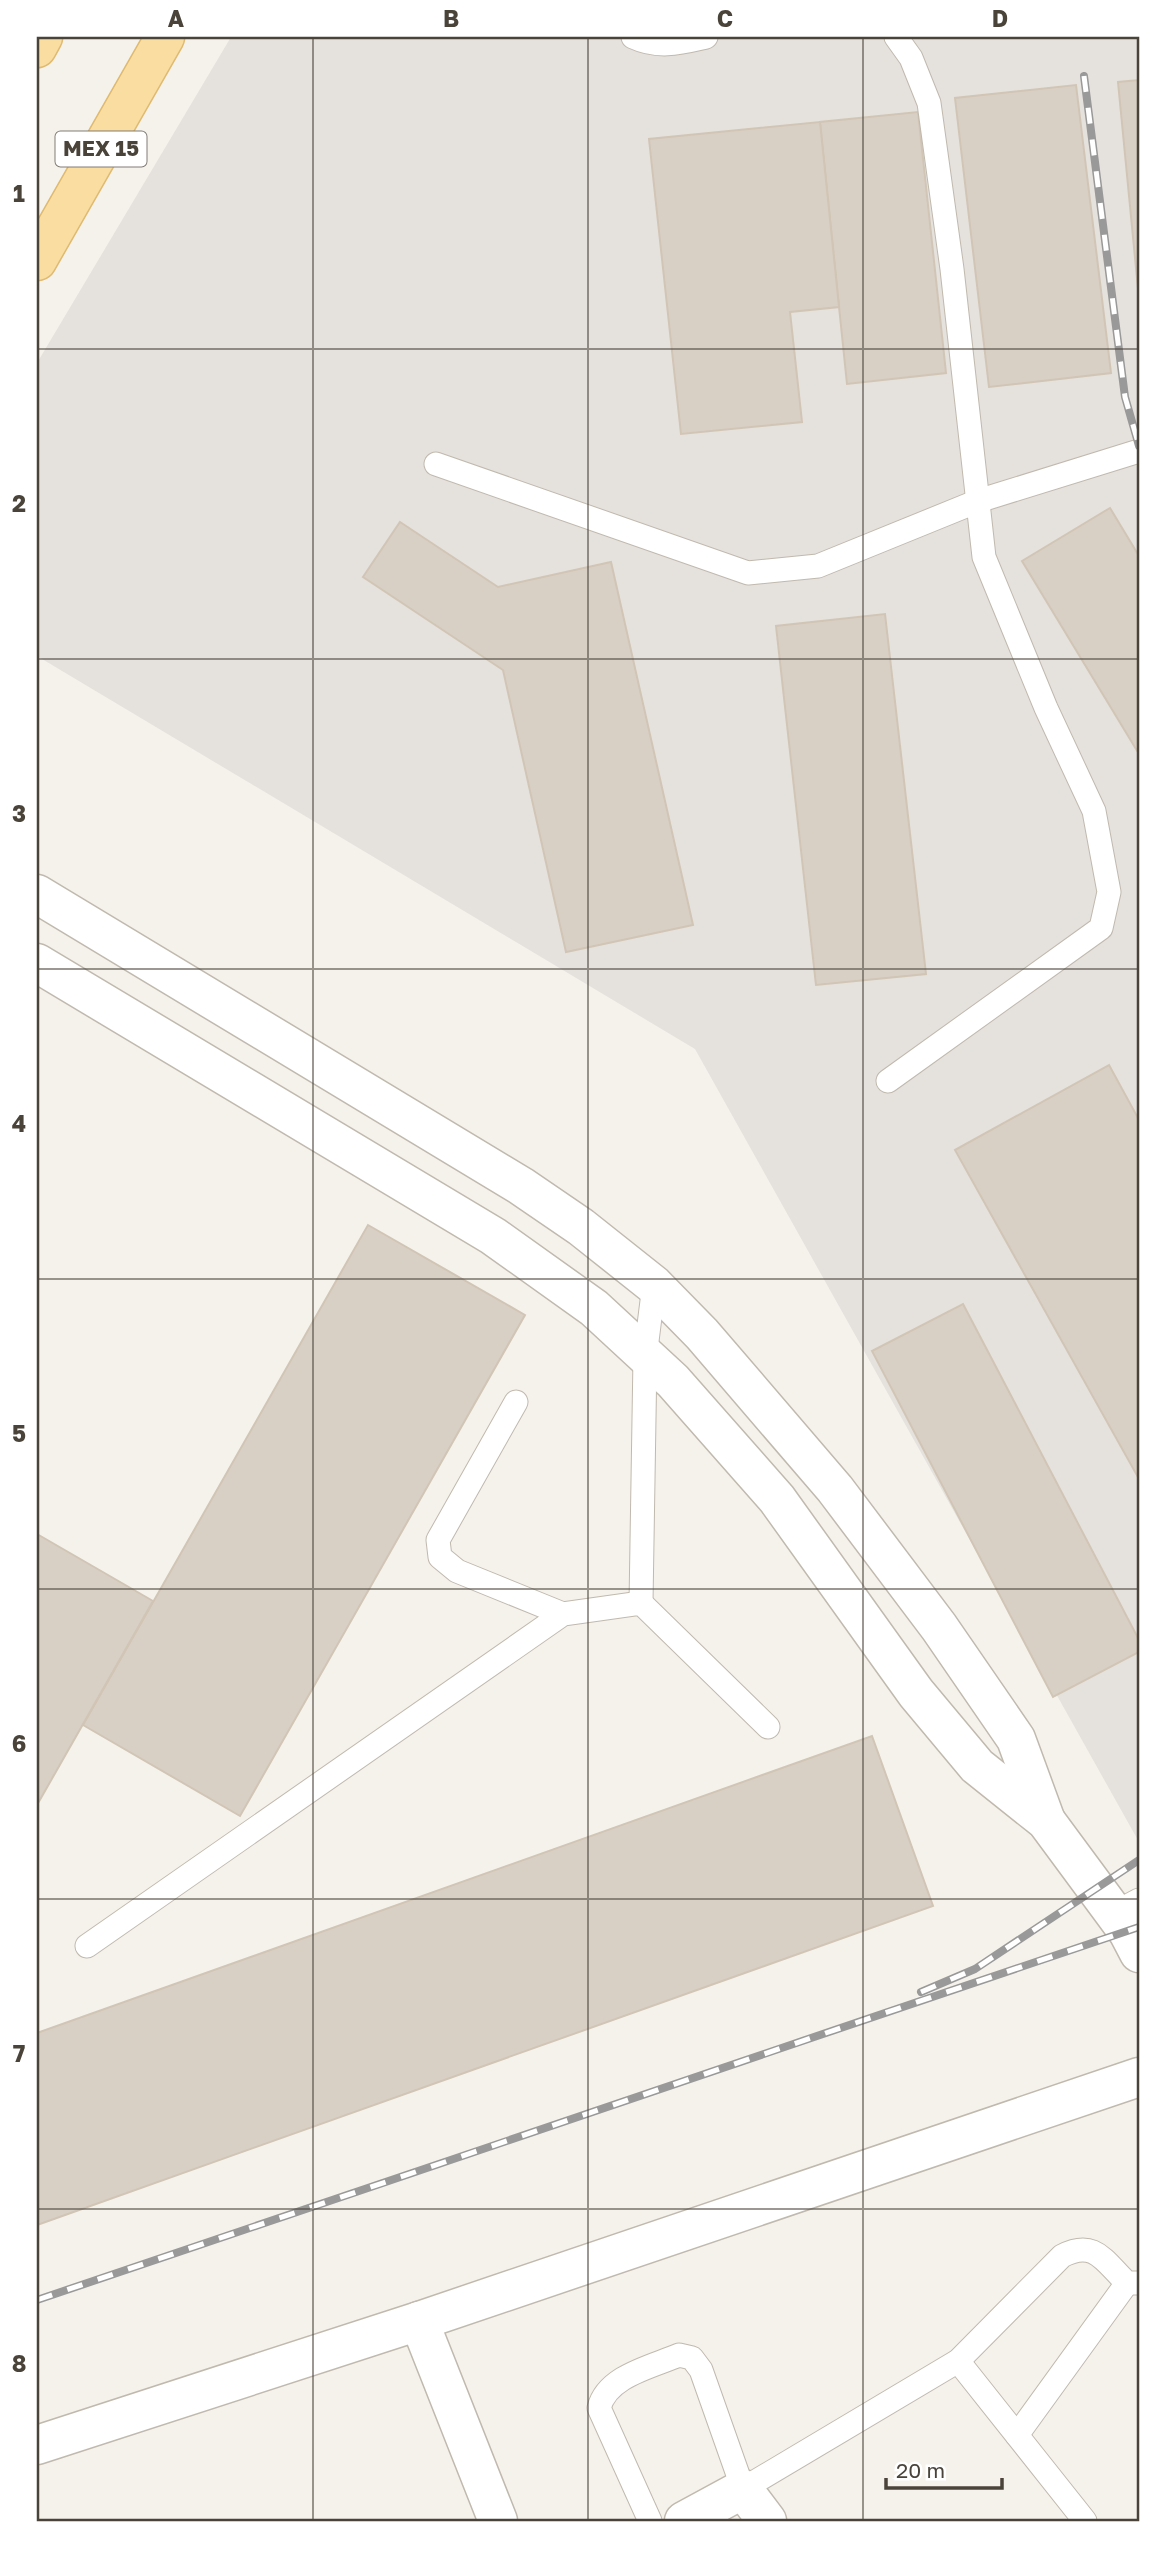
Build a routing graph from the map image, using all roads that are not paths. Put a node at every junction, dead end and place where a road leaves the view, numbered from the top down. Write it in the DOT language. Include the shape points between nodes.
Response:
graph roads {
  1 [pos="43,37"];
  2 [pos="164,37"];
  3 [pos="633,37"];
  4 [pos="706,37"];
  5 [pos="896,37"];
  6 [pos="37,48"];
  7 [pos="37,261"];
  8 [pos="1139,451"];
  9 [pos="436,464"];
  10 [pos="978,501"];
  11 [pos="37,894"];
  12 [pos="37,963"];
  13 [pos="888,1082"];
  14 [pos="654,1285"];
  15 [pos="645,1357"];
  16 [pos="516,1402"];
  17 [pos="641,1603"];
  18 [pos="563,1614"];
  19 [pos="768,1727"];
  20 [pos="1046,1821"];
  21 [pos="1126,1907"];
  22 [pos="87,1946"];
  23 [pos="1139,1953"];
  24 [pos="1139,2077"];
  25 [pos="1133,2283"];
  26 [pos="419,2320"];
  27 [pos="958,2361"];
  28 [pos="1017,2435"];
  29 [pos="37,2445"];
  30 [pos="743,2489"];
  31 [pos="498,2521"];
  32 [pos="650,2521"];
  33 [pos="684,2521"];
  34 [pos="767,2521"];
  35 [pos="1085,2521"];
  1 -- 6 [label="main road"];
  2 -- 7 [label="main road, MEX 15"];
  3 -- 4 [label="lane" via="650,45"];
  5 -- 10 [label="lane" via="911,58 929,103"];
  8 -- 10 [label="lane"];
  9 -- 10 [label="lane" via="748,573 818,566"];
  10 -- 13 [label="lane" via="984,557 1094,811 1109,892 1101,928"];
  11 -- 14 [label="street" via="522,1186"];
  12 -- 15 [label="street" via="493,1237 594,1308"];
  14 -- 15 [label="lane"];
  14 -- 20 [label="street" via="835,1489 939,1627 1016,1739"];
  15 -- 17 [label="lane"];
  15 -- 20 [label="street" via="673,1381 777,1499 916,1693 977,1766"];
  16 -- 18 [label="lane" via="438,1540 440,1557 457,1571"];
  17 -- 18 [label="lane"];
  17 -- 19 [label="lane"];
  18 -- 22 [label="lane"];
  20 -- 21 [label="street"];
  21 -- 23 [label="street"];
  24 -- 26 [label="street"];
  25 -- 27 [label="lane" via="1093,2250 1078,2248 1062,2256"];
  25 -- 28 [label="lane"];
  26 -- 29 [label="street"];
  26 -- 31 [label="street"];
  27 -- 28 [label="lane"];
  27 -- 30 [label="lane"];
  28 -- 35 [label="lane"];
  30 -- 32 [label="lane" via="701,2370 692,2358 679,2355 611,2385 599,2408"];
  30 -- 33 [label="street"];
  30 -- 34 [label="street"];
}
